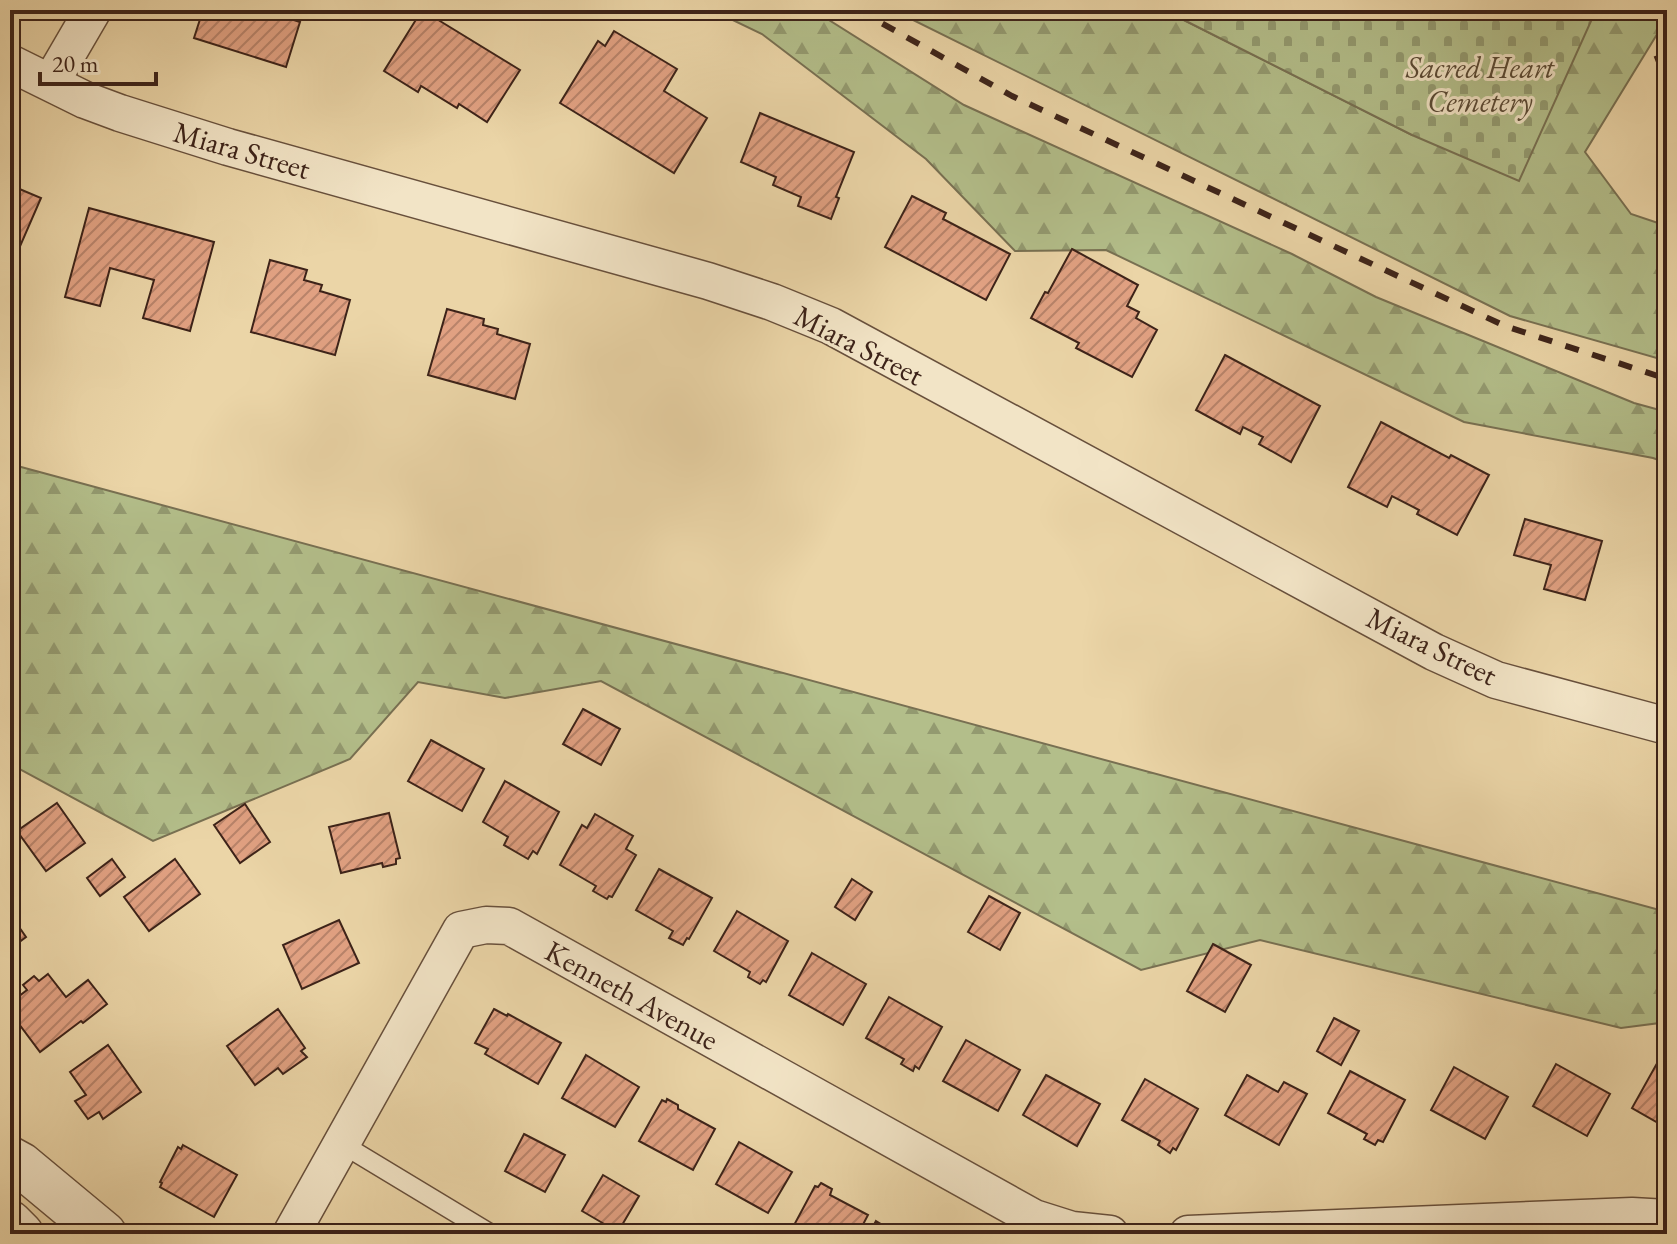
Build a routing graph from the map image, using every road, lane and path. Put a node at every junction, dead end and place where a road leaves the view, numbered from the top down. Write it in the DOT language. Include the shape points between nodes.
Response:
graph roads {
  1 [pos="93,10"];
  2 [pos="10,63"];
  3 [pos="51,82"];
  4 [pos="1667,726"];
  5 [pos="342,1144"];
  6 [pos="10,1159"];
  7 [pos="1667,1218"];
  8 [pos="10,1223"];
  9 [pos="21,1234"];
  10 [pos="104,1234"];
  11 [pos="291,1234"];
  12 [pos="491,1234"];
  13 [pos="1110,1234"];
  14 [pos="1188,1234"];
  1 -- 3 [label="street"];
  2 -- 3 [label="street, Miara Street"];
  3 -- 4 [label="street, Miara Street" via="120,113 228,147 772,302 831,326 1434,652 1496,680"];
  5 -- 11 [label="street, Kenneth Avenue"];
  5 -- 12 [label="lane"];
  5 -- 13 [label="street, Kenneth Avenue" via="461,930 509,926 1034,1218"];
  6 -- 10 [label="street"];
  7 -- 14 [label="street"];
  8 -- 9 [label="street"];
}
